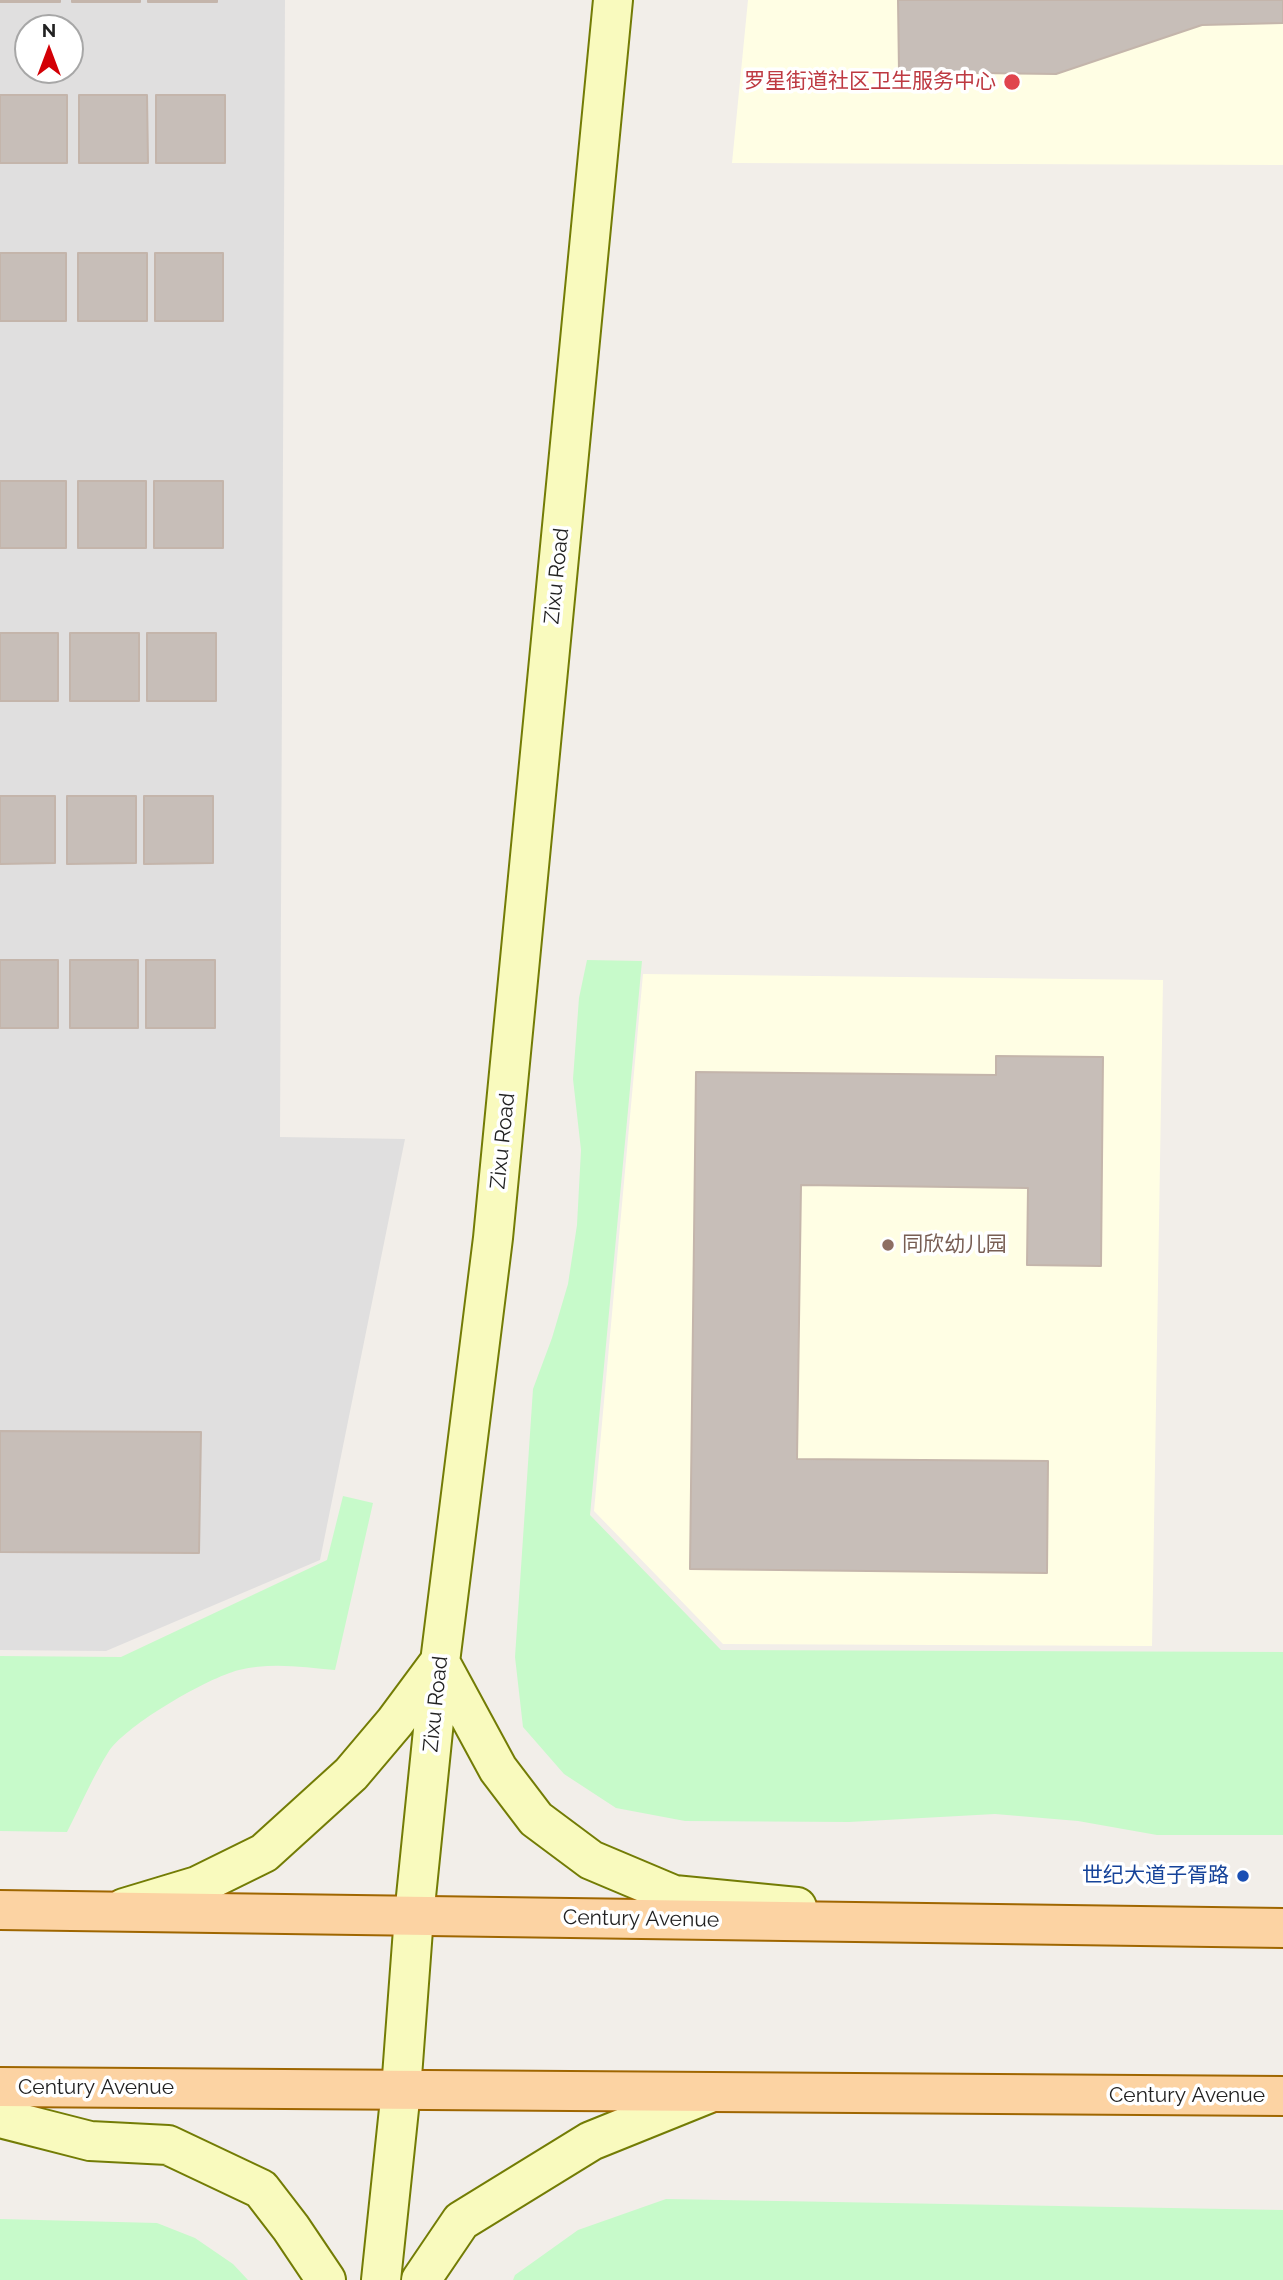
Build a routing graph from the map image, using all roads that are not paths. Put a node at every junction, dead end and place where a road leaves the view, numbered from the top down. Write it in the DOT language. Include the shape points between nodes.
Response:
graph roads {
  1 [pos="613,0"];
  2 [pos="440,1662"];
  3 [pos="0,1910"];
  4 [pos="112,1911"];
  5 [pos="414,1916"];
  6 [pos="895,1922"];
  7 [pos="1283,1928"];
  8 [pos="0,2087"];
  9 [pos="401,2090"];
  10 [pos="710,2093"];
  11 [pos="1283,2096"];
  12 [pos="0,2118"];
  13 [pos="326,2280"];
  14 [pos="381,2280"];
  15 [pos="421,2280"];
  1 -- 2 [label="street, Zixu Road" via="493,1238"];
  2 -- 4 [label="street" via="351,1774 264,1853 197,1886"];
  2 -- 5 [label="street, Zixu Road"];
  2 -- 6 [label="street" via="498,1769 536,1819 591,1860 674,1895 769,1903"];
  3 -- 4 [label="main road, Century Avenue"];
  4 -- 5 [label="main road, Century Avenue"];
  5 -- 6 [label="main road, Century Avenue"];
  5 -- 9 [label="street, Zixu Road"];
  6 -- 7 [label="main road, Century Avenue"];
  8 -- 9 [label="main road, Century Avenue"];
  9 -- 10 [label="main road, Century Avenue"];
  9 -- 14 [label="street, Zixu Road"];
  10 -- 11 [label="main road, Century Avenue"];
  10 -- 15 [label="street" via="591,2141 461,2221"];
  12 -- 13 [label="street" via="89,2141 168,2145 261,2189"];
}
